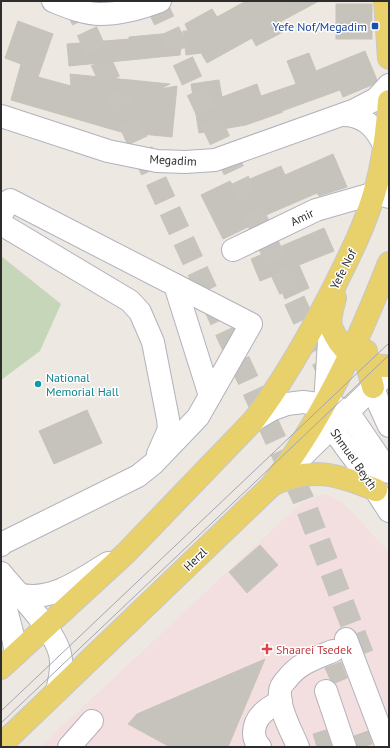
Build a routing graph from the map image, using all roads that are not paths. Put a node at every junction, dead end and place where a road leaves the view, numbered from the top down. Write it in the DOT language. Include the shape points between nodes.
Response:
graph roads {
  1 [pos="53,1"];
  2 [pos="160,1"];
  3 [pos="385,1"];
  4 [pos="389,58"];
  5 [pos="389,85"];
  6 [pos="389,101"];
  7 [pos="343,115"];
  8 [pos="1,116"];
  9 [pos="384,145"];
  10 [pos="382,195"];
  11 [pos="2,214"];
  12 [pos="233,250"];
  13 [pos="389,263"];
  14 [pos="339,277"];
  15 [pos="175,285"];
  16 [pos="330,326"];
  17 [pos="359,358"];
  18 [pos="389,366"];
  19 [pos="389,372"];
  20 [pos="373,387"];
  21 [pos="210,396"];
  22 [pos="325,404"];
  23 [pos="348,412"];
  24 [pos="254,420"];
  25 [pos="389,426"];
  26 [pos="332,427"];
  27 [pos="153,464"];
  28 [pos="389,472"];
  29 [pos="271,486"];
  30 [pos="376,490"];
  31 [pos="389,511"];
  32 [pos="1,545"];
  33 [pos="126,553"];
  34 [pos="1,573"];
  35 [pos="9,592"];
  36 [pos="46,626"];
  37 [pos="9,661"];
  38 [pos="57,691"];
  39 [pos="326,691"];
  40 [pos="280,701"];
  41 [pos="92,721"];
  42 [pos="1,745"];
  43 [pos="69,747"];
  44 [pos="260,747"];
  45 [pos="298,747"];
  46 [pos="345,747"];
  47 [pos="387,747"];
  1 -- 2 [label="street" via="74,10 100,14 124,11"];
  3 -- 4 [label="main road"];
  5 -- 7 [label="street, Megadim" via="376,99"];
  6 -- 9 [label="main road, Yefe Nof"];
  7 -- 8 [label="street, Megadim" via="215,160 185,162 157,161 108,151"];
  7 -- 9 [label="street" via="352,115 367,121"];
  9 -- 10 [label="main road, Yefe Nof"];
  10 -- 12 [label="street, Amir" via="316,210"];
  10 -- 14 [label="main road, Yefe Nof"];
  11 -- 15 [label="street" via="10,200"];
  11 -- 27 [label="street" via="130,301 140,312 153,342 169,429"];
  13 -- 17 [label="main road" via="368,316"];
  14 -- 16 [label="main road"];
  14 -- 24 [label="main road, Yefe Nof" via="293,362 270,400"];
  15 -- 21 [label="street"];
  15 -- 21 [label="street" via="251,324"];
  16 -- 17 [label="main road" via="336,338"];
  16 -- 22 [label="street, Shmuel Beyth"];
  17 -- 18 [label="main road"];
  17 -- 20 [label="main road"];
  17 -- 22 [label="main road"];
  19 -- 20 [label="street, Herzl"];
  20 -- 23 [label="street, Herzl"];
  20 -- 25 [label="street"];
  21 -- 27 [label="street" via="198,417"];
  22 -- 23 [label="street"];
  22 -- 24 [label="street" via="287,404"];
  22 -- 26 [label="street, Shmuel Beyth"];
  22 -- 29 [label="main road" via="298,450"];
  23 -- 26 [label="street, Herzl"];
  23 -- 28 [label="street, Shmuel Beyth"];
  24 -- 33 [label="main road"];
  26 -- 29 [label="street, Herzl"];
  26 -- 30 [label="street, Shmuel Beyth"];
  27 -- 32 [label="street" via="138,476"];
  29 -- 30 [label="main road" via="286,478 319,474 350,480"];
  29 -- 38 [label="main road, Herzl"];
  30 -- 31 [label="street, Shmuel Beyth"];
  33 -- 35 [label="street" via="52,593 38,597"];
  33 -- 36 [label="main road"];
  34 -- 35 [label="street"];
  35 -- 36 [label="street"];
  35 -- 37 [label="street" via="12,632"];
  36 -- 37 [label="main road"];
  36 -- 38 [label="street" via="56,642 60,655"];
  38 -- 42 [label="main road, Herzl"];
  39 -- 46 [label="street"];
  40 -- 44 [label="street" via="257,720 254,738"];
  40 -- 45 [label="street"];
  40 -- 47 [label="street" via="283,683 296,669 340,645"];
  41 -- 43 [label="street"];
}
